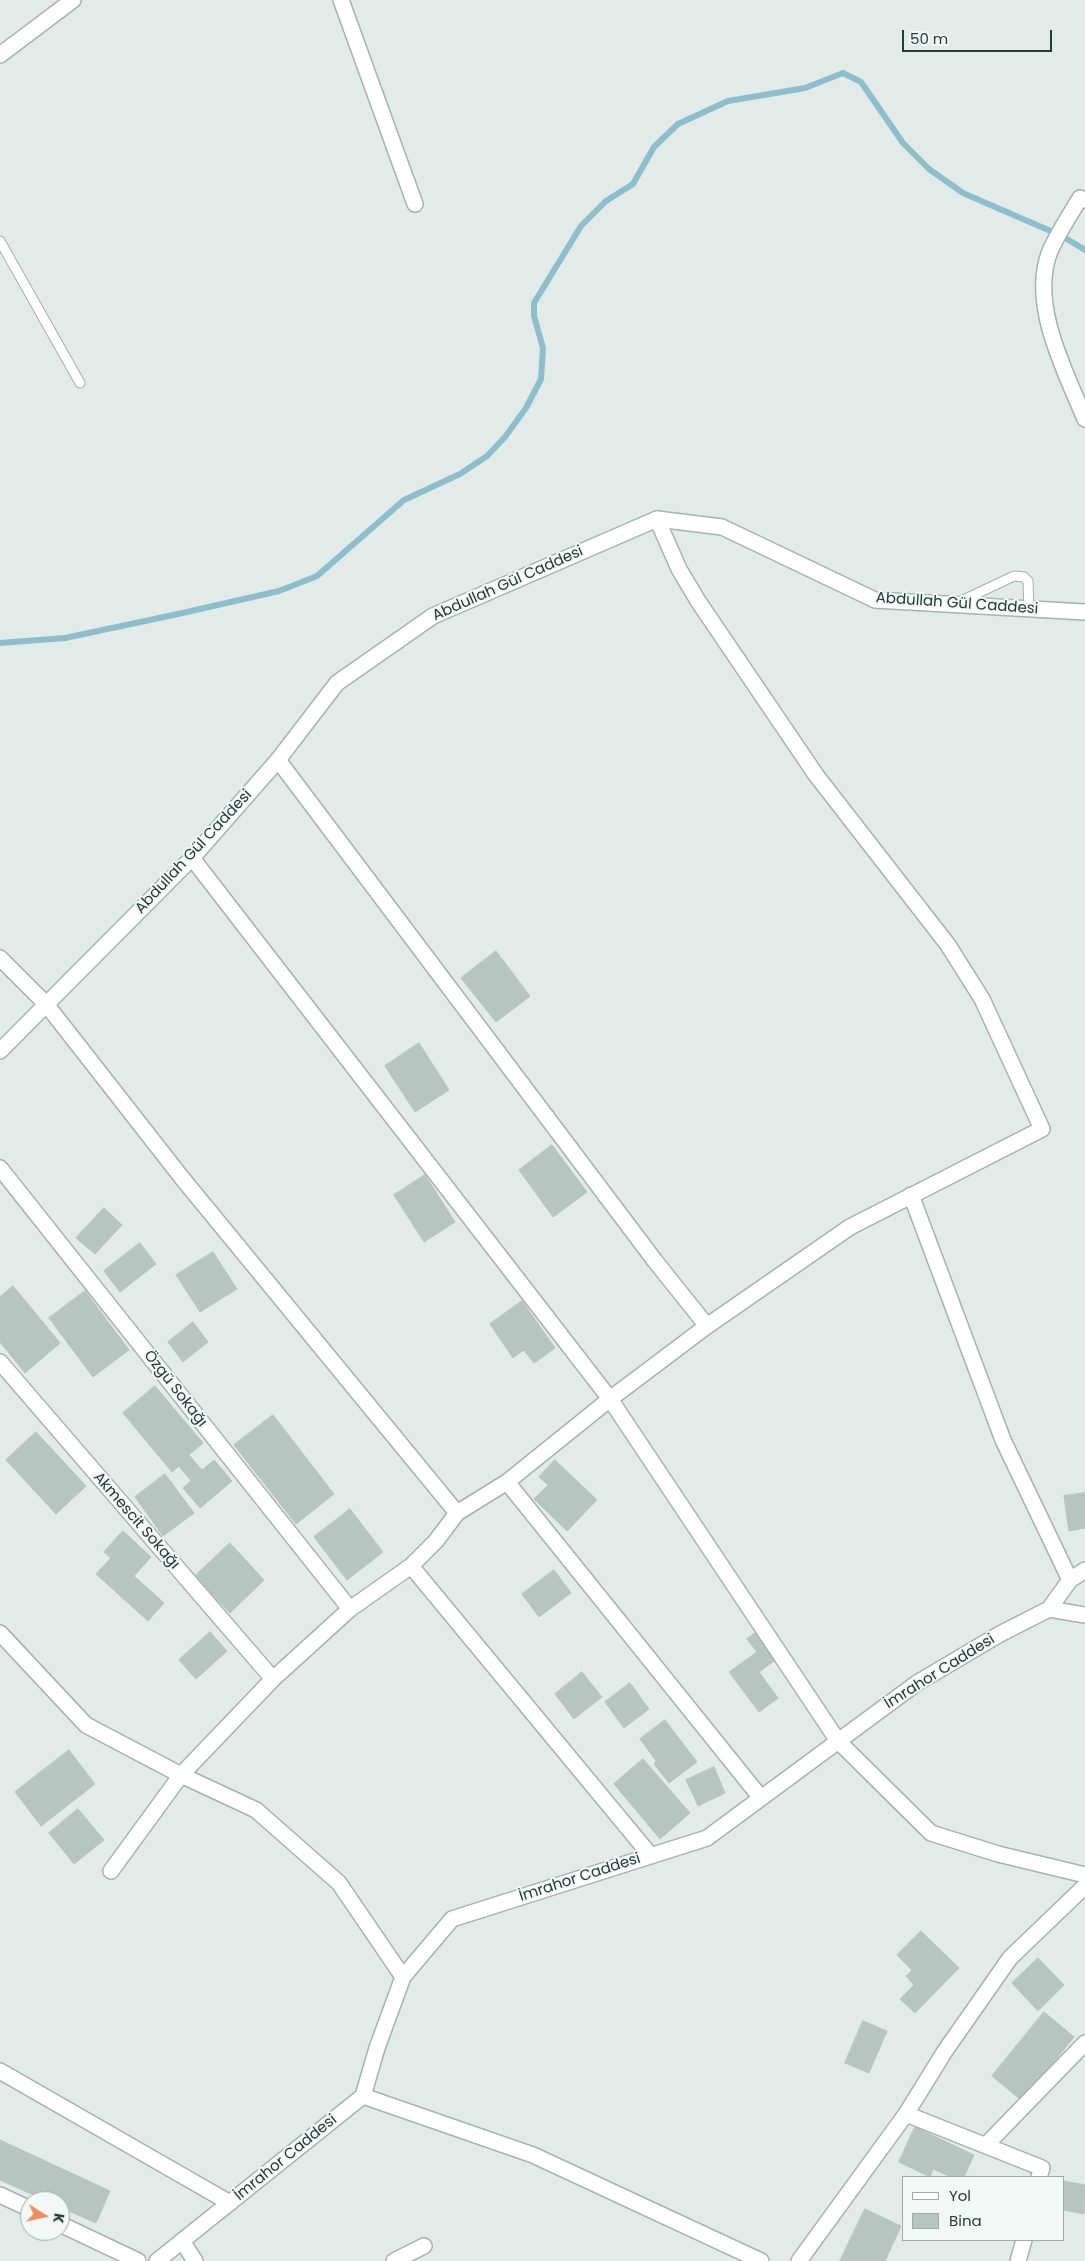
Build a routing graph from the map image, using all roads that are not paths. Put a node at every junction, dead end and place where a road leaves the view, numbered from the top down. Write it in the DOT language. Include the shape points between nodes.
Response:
graph roads {
  1 [pos="73,0"];
  2 [pos="341,0"];
  3 [pos="0,55"];
  4 [pos="1085,200"];
  5 [pos="415,204"];
  6 [pos="0,241"];
  7 [pos="80,383"];
  8 [pos="1085,419"];
  9 [pos="657,519"];
  10 [pos="954,605"];
  11 [pos="1028,609"];
  12 [pos="1085,612"];
  13 [pos="278,760"];
  14 [pos="192,858"];
  15 [pos="0,958"];
  16 [pos="46,1004"];
  17 [pos="0,1051"];
  18 [pos="0,1168"];
  19 [pos="911,1195"];
  20 [pos="707,1326"];
  21 [pos="0,1362"];
  22 [pos="610,1399"];
  23 [pos="507,1482"];
  24 [pos="457,1513"];
  25 [pos="411,1566"];
  26 [pos="1085,1570"];
  27 [pos="1070,1580"];
  28 [pos="350,1609"];
  29 [pos="1049,1609"];
  30 [pos="1085,1615"];
  31 [pos="0,1633"];
  32 [pos="273,1679"];
  33 [pos="838,1741"];
  34 [pos="181,1775"];
  35 [pos="761,1798"];
  36 [pos="651,1856"];
  37 [pos="111,1871"];
  38 [pos="1085,1875"];
  39 [pos="1085,1886"];
  40 [pos="403,1977"];
  41 [pos="1085,2043"];
  42 [pos="0,2071"];
  43 [pos="364,2096"];
  44 [pos="906,2114"];
  45 [pos="986,2145"];
  46 [pos="1040,2176"];
  47 [pos="0,2195"];
  48 [pos="230,2203"];
  49 [pos="20,2204"];
  50 [pos="70,2229"];
  51 [pos="182,2241"];
  52 [pos="1024,2241"];
  53 [pos="424,2246"];
  54 [pos="138,2261"];
  55 [pos="158,2261"];
  56 [pos="194,2261"];
  57 [pos="394,2261"];
  58 [pos="761,2261"];
  59 [pos="799,2261"];
  60 [pos="1018,2261"];
  1 -- 3 [label="street"];
  2 -- 5 [label="street"];
  4 -- 8 [label="street" via="1080,198 1050,252 1044,285 1052,339"];
  6 -- 7 [label="lane"];
  9 -- 10 [label="street, Abdullah Gül Caddesi" via="722,527 875,600"];
  9 -- 13 [label="street, Abdullah Gül Caddesi" via="433,616 337,683"];
  9 -- 19 [label="street" via="679,569 698,600 816,775 948,945 982,999 1042,1129"];
  10 -- 11 [label="street, Abdullah Gül Caddesi"];
  10 -- 11 [label="lane" via="1014,576 1028,581"];
  11 -- 12 [label="street, Abdullah Gül Caddesi"];
  13 -- 14 [label="street, Abdullah Gül Caddesi"];
  13 -- 20 [label="street"];
  14 -- 16 [label="street, Abdullah Gül Caddesi"];
  14 -- 22 [label="street"];
  15 -- 16 [label="street"];
  16 -- 17 [label="street, Abdullah Gül Caddesi"];
  16 -- 24 [label="street" via="182,1178"];
  18 -- 28 [label="street, Özgü Sokağı"];
  19 -- 20 [label="street" via="850,1227"];
  19 -- 27 [label="street" via="1003,1440"];
  20 -- 22 [label="street"];
  21 -- 32 [label="street, Akmescit Sokağı"];
  22 -- 23 [label="street"];
  22 -- 33 [label="street"];
  23 -- 24 [label="street"];
  23 -- 35 [label="street"];
  24 -- 25 [label="street"];
  25 -- 28 [label="street"];
  25 -- 36 [label="street"];
  26 -- 27 [label="street, İmrahor Caddesi"];
  27 -- 29 [label="street, İmrahor Caddesi"];
  28 -- 32 [label="street"];
  29 -- 30 [label="street"];
  29 -- 33 [label="street, İmrahor Caddesi" via="917,1683"];
  31 -- 34 [label="street" via="86,1725"];
  32 -- 34 [label="street"];
  33 -- 35 [label="street, İmrahor Caddesi"];
  33 -- 38 [label="street" via="931,1834"];
  34 -- 37 [label="street"];
  34 -- 40 [label="street" via="256,1810 340,1882"];
  35 -- 36 [label="street, İmrahor Caddesi" via="706,1838"];
  36 -- 40 [label="street, İmrahor Caddesi" via="452,1919"];
  39 -- 44 [label="street" via="1010,1958"];
  40 -- 43 [label="street, İmrahor Caddesi" via="377,2048"];
  41 -- 45 [label="street"];
  42 -- 48 [label="street"];
  43 -- 48 [label="street, İmrahor Caddesi"];
  43 -- 58 [label="street" via="533,2155"];
  44 -- 45 [label="street"];
  44 -- 59 [label="street"];
  45 -- 46 [label="street" via="1042,2168"];
  47 -- 49 [label="street"];
  48 -- 51 [label="street, İmrahor Caddesi"];
  50 -- 54 [label="street"];
  51 -- 55 [label="street, İmrahor Caddesi"];
  51 -- 56 [label="street"];
  52 -- 60 [label="street"];
  53 -- 57 [label="street"];
}
